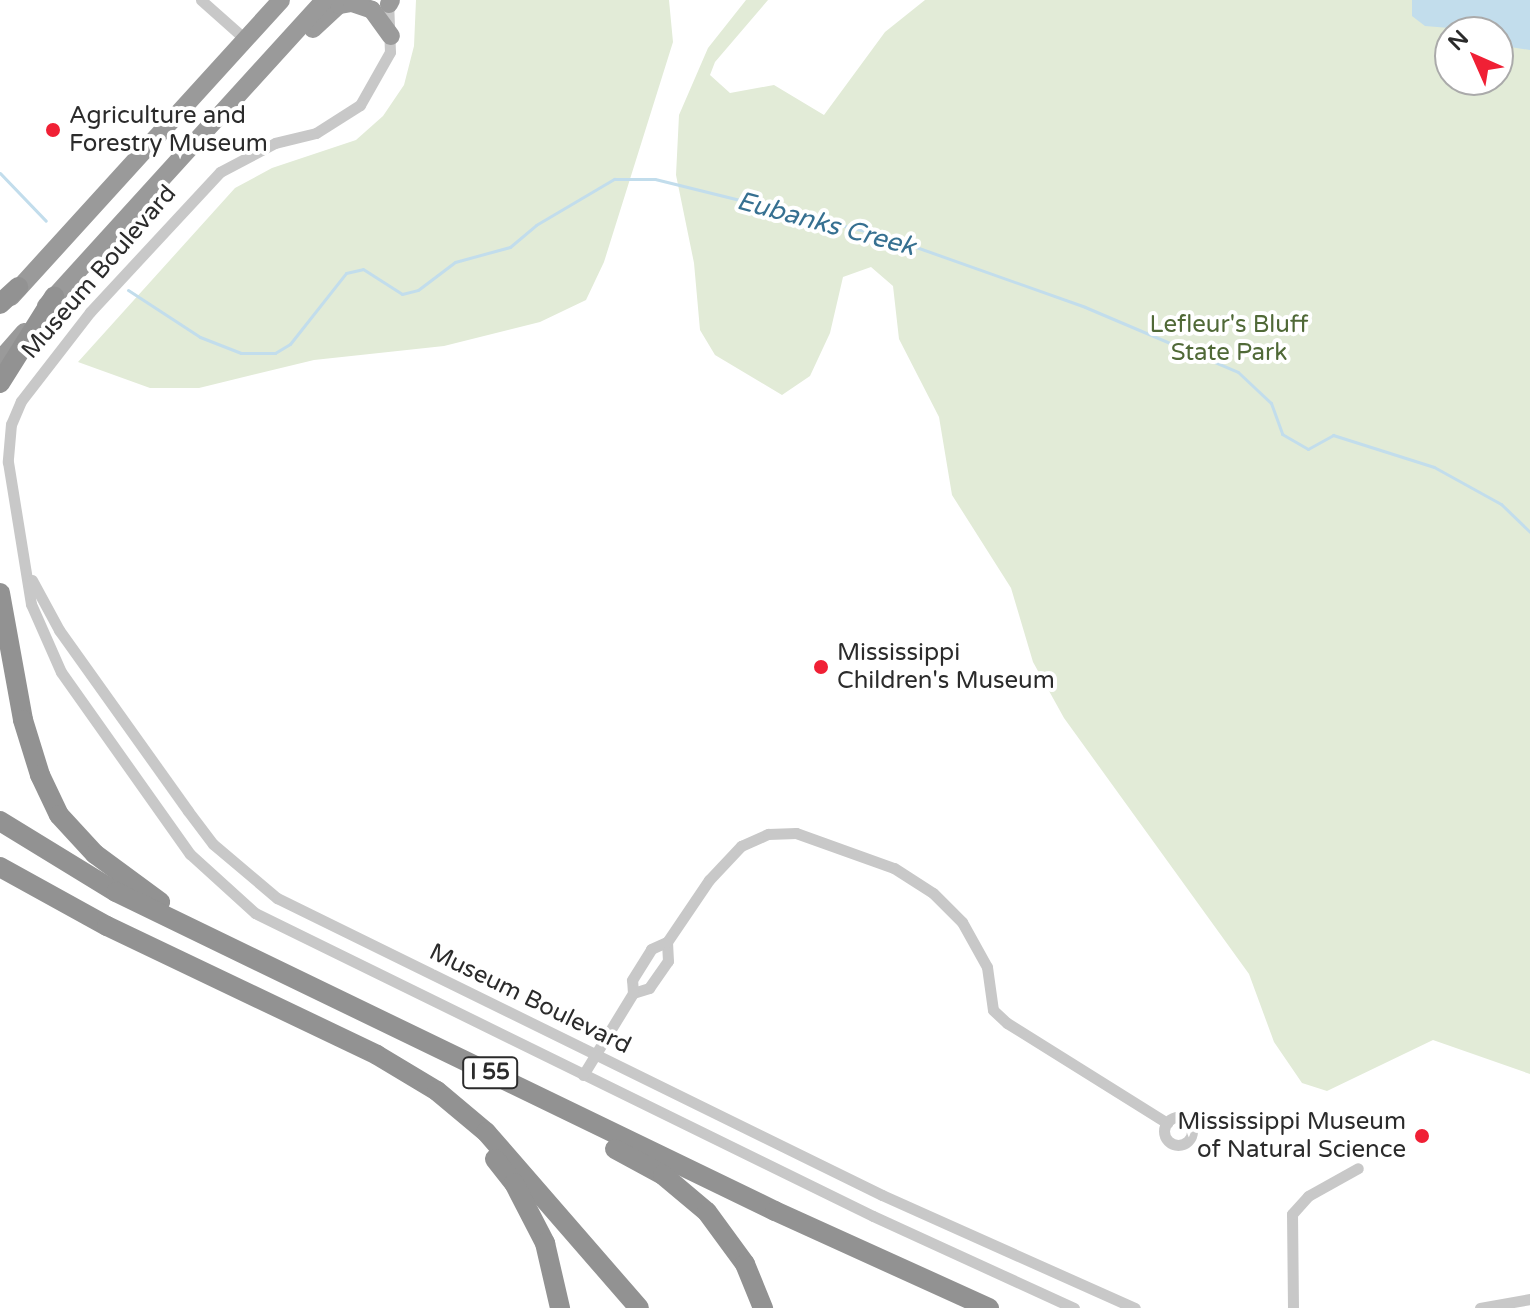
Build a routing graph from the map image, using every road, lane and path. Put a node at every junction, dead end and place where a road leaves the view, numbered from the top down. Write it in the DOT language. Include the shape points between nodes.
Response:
graph roads {
  1 [pos="201,0"];
  2 [pos="281,0"];
  3 [pos="324,0"];
  4 [pos="389,1"];
  5 [pos="391,36"];
  6 [pos="245,39"];
  7 [pos="272,56"];
  8 [pos="18,287"];
  9 [pos="54,297"];
  10 [pos="0,304"];
  11 [pos="0,310"];
  12 [pos="0,360"];
  13 [pos="0,383"];
  14 [pos="30,578"];
  15 [pos="0,593"];
  16 [pos="176,795"];
  17 [pos="158,810"];
  18 [pos="0,824"];
  19 [pos="0,867"];
  20 [pos="0,879"];
  21 [pos="107,926"];
  22 [pos="335,929"];
  23 [pos="219,942"];
  24 [pos="667,942"];
  25 [pos="325,950"];
  26 [pos="633,993"];
  27 [pos="247,994"];
  28 [pos="594,1055"];
  29 [pos="583,1075"];
  30 [pos="1167,1123"];
  31 [pos="1358,1168"];
  32 [pos="1530,1299"];
  33 [pos="560,1308"];
  34 [pos="639,1308"];
  35 [pos="763,1308"];
  36 [pos="989,1308"];
  37 [pos="1074,1308"];
  38 [pos="1135,1308"];
  39 [pos="1293,1308"];
  40 [pos="1480,1308"];
  1 -- 6 [label="street"];
  2 -- 6 [label="highway"];
  3 -- 7 [label="highway"];
  4 -- 5 [label="street, Museum Boulevard"];
  5 -- 7 [label="highway" via="372,10 352,3 326,15 292,51"];
  5 -- 14 [label="street, Museum Boulevard" via="377,81 360,105 316,133 275,143 220,172 90,312 21,401 11,424 8,462"];
  6 -- 7 [label="highway"];
  6 -- 8 [label="highway"];
  7 -- 9 [label="highway"];
  8 -- 10 [label="highway"];
  8 -- 11 [label="highway"];
  9 -- 12 [label="highway"];
  9 -- 13 [label="highway"];
  14 -- 16 [label="street, Museum Boulevard" via="59,630"];
  14 -- 17 [label="street, Museum Boulevard" via="31,604 61,672"];
  15 -- 23 [label="highway" via="23,720 59,815 95,854"];
  16 -- 17 [label="street"];
  16 -- 22 [label="street, Museum Boulevard" via="243,873"];
  17 -- 25 [label="street, Museum Boulevard" via="219,883 255,913"];
  18 -- 23 [label="highway, I 55" via="116,892"];
  18 -- 35 [label="highway" via="43,861 127,911 663,1175 729,1239"];
  19 -- 21 [label="highway, I 55"];
  20 -- 21 [label="highway"];
  21 -- 27 [label="highway, I 55"];
  22 -- 25 [label="street"];
  22 -- 28 [label="street, Museum Boulevard"];
  23 -- 36 [label="highway, I 55" via="775,1211"];
  24 -- 26 [label="street" via="651,949 632,980"];
  24 -- 26 [label="street" via="668,961 649,988"];
  24 -- 30 [label="street" via="709,880 741,846 768,834 796,833 894,868 933,893 962,922 987,967 993,1010"];
  25 -- 29 [label="street, Museum Boulevard"];
  26 -- 28 [label="street"];
  27 -- 33 [label="highway" via="304,1034 406,1086 482,1145 532,1214"];
  27 -- 34 [label="highway, I 55" via="377,1055 462,1110 517,1165"];
  28 -- 29 [label="street"];
  28 -- 38 [label="street, Museum Boulevard" via="882,1195"];
  29 -- 37 [label="street, Museum Boulevard"];
  31 -- 39 [label="street" via="1308,1196 1292,1214"];
  32 -- 40 [label="street"];
}
